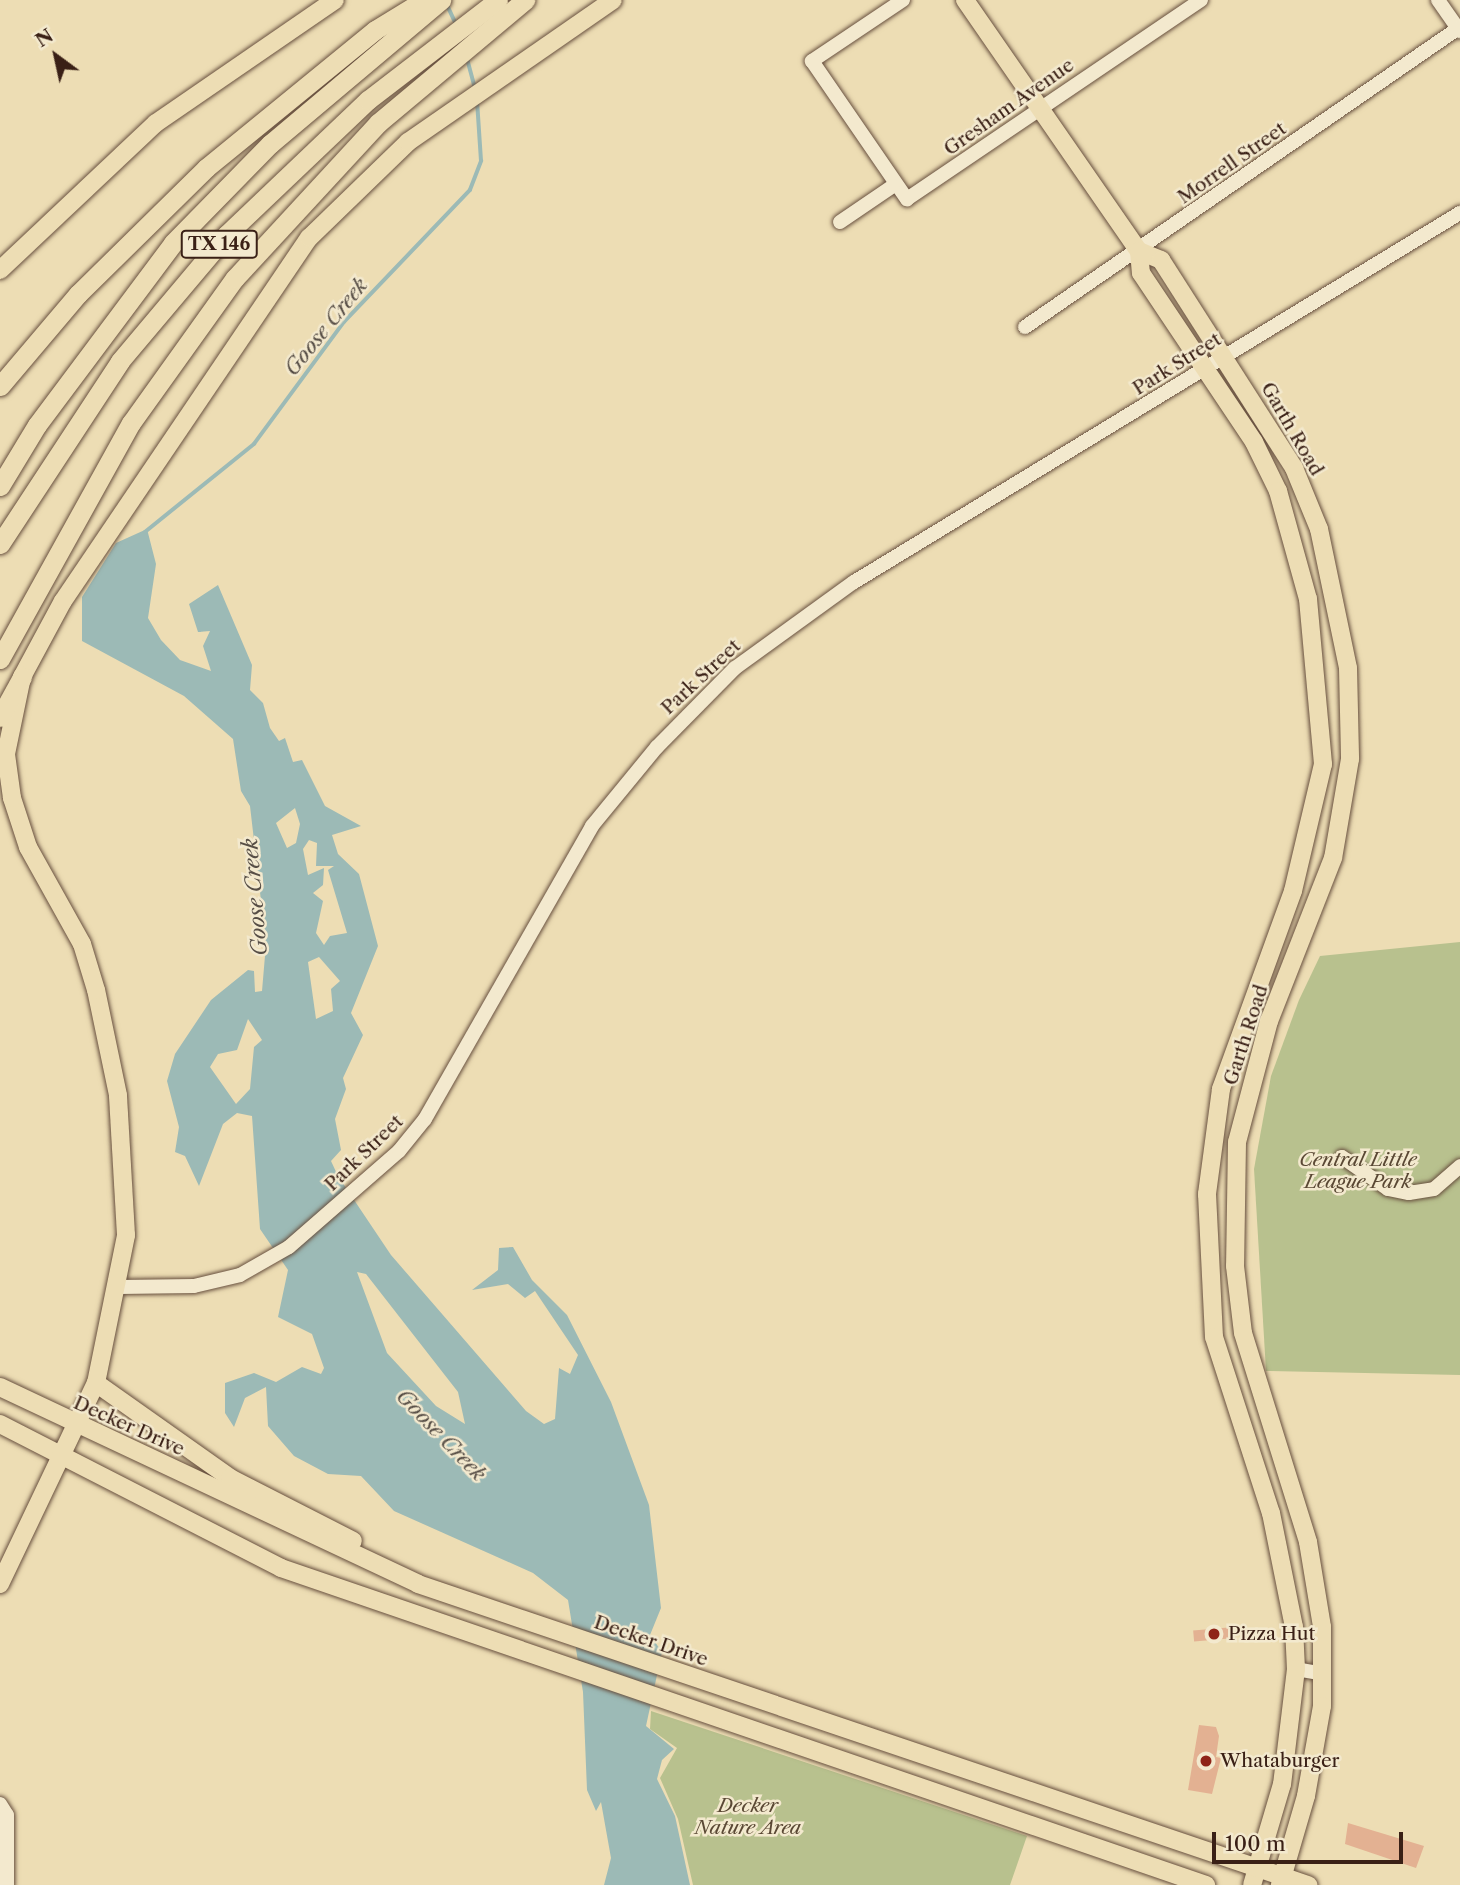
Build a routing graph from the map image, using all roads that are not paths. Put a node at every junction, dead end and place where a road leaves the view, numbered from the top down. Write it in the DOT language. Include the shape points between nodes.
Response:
graph roads {
  1 [pos="335,0"];
  2 [pos="425,0"];
  3 [pos="441,0"];
  4 [pos="498,0"];
  5 [pos="525,0"];
  6 [pos="613,0"];
  7 [pos="903,0"];
  8 [pos="965,0"];
  9 [pos="1201,0"];
  10 [pos="1438,0"];
  11 [pos="1460,29"];
  12 [pos="1041,108"];
  13 [pos="893,187"];
  14 [pos="1460,214"];
  15 [pos="840,222"];
  16 [pos="1139,251"];
  17 [pos="0,270"];
  18 [pos="1025,327"];
  19 [pos="1225,357"];
  20 [pos="1207,369"];
  21 [pos="0,386"];
  22 [pos="0,486"];
  23 [pos="0,544"];
  24 [pos="1335,595"];
  25 [pos="1308,599"];
  26 [pos="0,659"];
  27 [pos="22,677"];
  28 [pos="0,717"];
  29 [pos="1350,759"];
  30 [pos="1323,764"];
  31 [pos="1235,1049"];
  32 [pos="1257,1058"];
  33 [pos="1342,1157"];
  34 [pos="1460,1166"];
  35 [pos="1206,1241"];
  36 [pos="1235,1243"];
  37 [pos="119,1287"];
  38 [pos="1255,1382"];
  39 [pos="96,1383"];
  40 [pos="0,1387"];
  41 [pos="1230,1391"];
  42 [pos="0,1424"];
  43 [pos="74,1426"];
  44 [pos="61,1455"];
  45 [pos="1308,1542"];
  46 [pos="1280,1549"];
  47 [pos="0,1584"];
  48 [pos="418,1584"];
  49 [pos="1296,1670"];
  50 [pos="1323,1674"];
  51 [pos="0,1804"];
  52 [pos="1255,1877"];
  53 [pos="1281,1881"];
  54 [pos="7,1885"];
  55 [pos="1206,1885"];
  56 [pos="1308,1885"];
  1 -- 17 [label="main road" via="156,123"];
  2 -- 21 [label="highway" via="375,30 206,167 78,294"];
  3 -- 22 [label="highway, TX 146" via="375,51 218,195 173,243 37,425"];
  4 -- 23 [label="highway, TX 146" via="368,100 226,235 120,360"];
  5 -- 26 [label="highway" via="378,122 235,278 131,423"];
  6 -- 27 [label="main road" via="408,142 309,238 168,442"];
  7 -- 13 [label="street" via="812,61"];
  8 -- 12 [label="main road, Garth Road"];
  9 -- 12 [label="street, Gresham Avenue"];
  10 -- 11 [label="street"];
  11 -- 16 [label="street, Morrell Street"];
  12 -- 13 [label="street, Gresham Avenue" via="915,196 907,199"];
  12 -- 16 [label="main road, Garth Road"];
  13 -- 15 [label="street"];
  14 -- 19 [label="street, Park Street"];
  16 -- 18 [label="street, Morrell Street"];
  16 -- 19 [label="main road, Garth Road" via="1161,260"];
  16 -- 20 [label="main road, Garth Road" via="1141,273"];
  19 -- 20 [label="street, Park Street"];
  19 -- 24 [label="main road, Garth Road" via="1294,468"];
  20 -- 25 [label="main road, Garth Road" via="1278,491"];
  20 -- 37 [label="street, Park Street" via="854,582 780,632 710,692 592,826 425,1119 374,1177 258,1266 194,1286"];
  24 -- 25 [label="main road"];
  24 -- 29 [label="main road, Garth Road" via="1348,668"];
  25 -- 30 [label="main road, Garth Road"];
  27 -- 28 [label="highway"];
  27 -- 37 [label="main road" via="6,754 12,798 28,847 82,944 118,1095 126,1188"];
  29 -- 30 [label="main road"];
  29 -- 32 [label="main road, Garth Road" via="1333,858"];
  30 -- 31 [label="main road, Garth Road" via="1293,891"];
  31 -- 32 [label="main road"];
  31 -- 35 [label="main road, Garth Road" via="1221,1089"];
  32 -- 36 [label="main road, Garth Road" via="1237,1142"];
  33 -- 34 [label="street" via="1388,1189 1409,1193 1434,1188"];
  35 -- 36 [label="main road"];
  35 -- 41 [label="main road, Garth Road" via="1214,1337"];
  36 -- 38 [label="main road, Garth Road"];
  37 -- 39 [label="main road"];
  38 -- 41 [label="main road"];
  38 -- 45 [label="main road, Garth Road"];
  39 -- 43 [label="main road"];
  39 -- 48 [label="main road" via="230,1478 348,1538"];
  40 -- 43 [label="main road, Decker Drive"];
  41 -- 46 [label="main road, Garth Road"];
  42 -- 44 [label="main road"];
  43 -- 44 [label="main road"];
  43 -- 48 [label="main road, Decker Drive"];
  44 -- 47 [label="main road"];
  44 -- 55 [label="main road" via="281,1568"];
  45 -- 46 [label="main road"];
  45 -- 50 [label="main road, Garth Road"];
  46 -- 49 [label="main road, Garth Road"];
  48 -- 52 [label="main road, Decker Drive"];
  49 -- 50 [label="street"];
  49 -- 52 [label="main road, Garth Road" via="1282,1784"];
  50 -- 53 [label="main road, Garth Road" via="1306,1796"];
  51 -- 54 [label="street" via="6,1815"];
  52 -- 53 [label="main road, Decker Drive"];
  53 -- 56 [label="main road, Decker Drive"];
}
